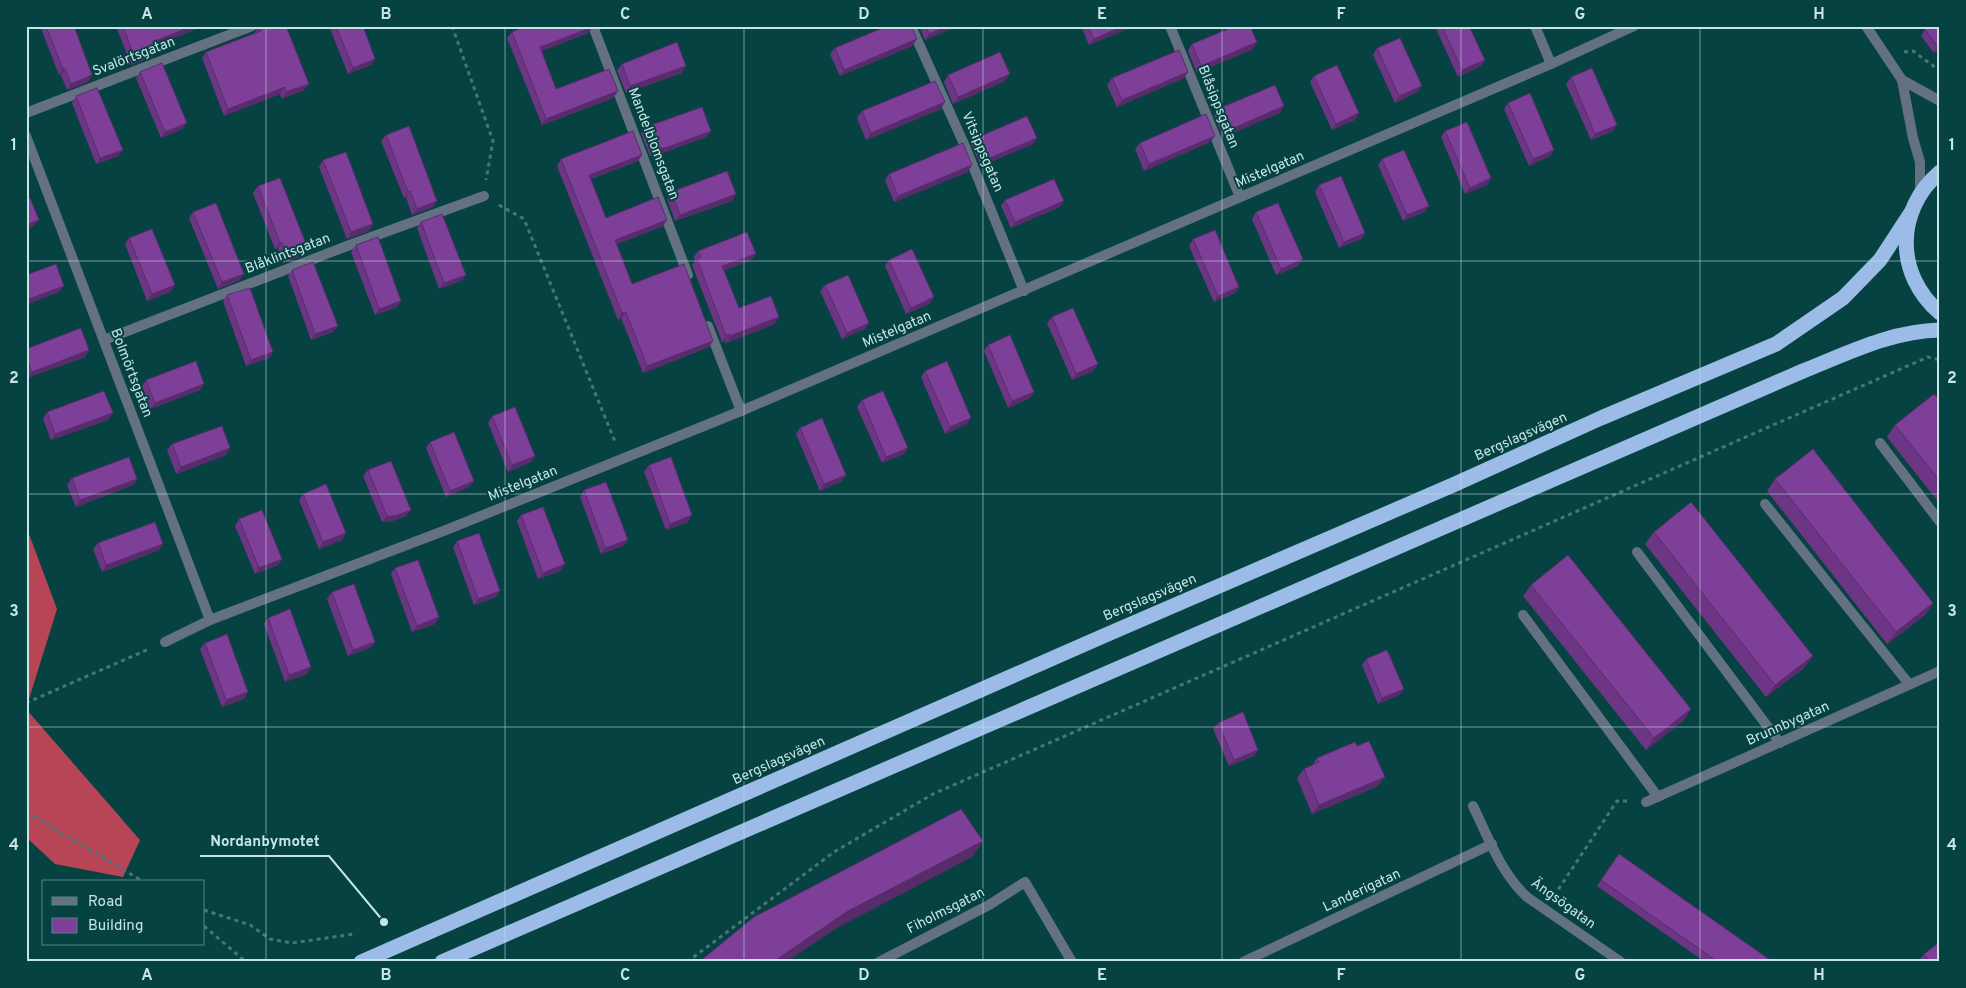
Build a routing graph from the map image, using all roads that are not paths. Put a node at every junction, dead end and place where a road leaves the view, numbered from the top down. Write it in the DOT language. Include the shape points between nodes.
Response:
graph roads {
  1 [pos="252,26"];
  2 [pos="593,26"];
  3 [pos="911,26"];
  4 [pos="1170,26"];
  5 [pos="1535,26"];
  6 [pos="1634,26"];
  7 [pos="1866,26"];
  8 [pos="1551,64"];
  9 [pos="1902,80"];
  10 [pos="1940,101"];
  11 [pos="26,113"];
  12 [pos="26,136"];
  13 [pos="1940,172"];
  14 [pos="1920,194"];
  15 [pos="484,196"];
  16 [pos="1240,197"];
  17 [pos="1912,211"];
  18 [pos="692,287"];
  19 [pos="1024,290"];
  20 [pos="703,313"];
  21 [pos="1940,313"];
  22 [pos="1940,330"];
  23 [pos="104,340"];
  24 [pos="741,411"];
  25 [pos="1880,443"];
  26 [pos="1765,504"];
  27 [pos="1940,522"];
  28 [pos="1637,552"];
  29 [pos="1523,615"];
  30 [pos="210,620"];
  31 [pos="165,642"];
  32 [pos="1940,670"];
  33 [pos="1909,684"];
  34 [pos="1780,743"];
  35 [pos="1658,797"];
  36 [pos="1646,802"];
  37 [pos="1473,806"];
  38 [pos="1492,844"];
  39 [pos="361,962"];
  40 [pos="442,962"];
  41 [pos="879,962"];
  42 [pos="1072,962"];
  43 [pos="1243,962"];
  44 [pos="1621,962"];
  1 -- 11 [label="street, Svalörtsgatan"];
  2 -- 18 [label="street, Mandelblomsgatan"];
  3 -- 19 [label="street, Vitsippsgatan"];
  4 -- 16 [label="street, Blåsippsgatan"];
  5 -- 8 [label="street"];
  6 -- 8 [label="street, Mistelgatan"];
  7 -- 9 [label="street"];
  8 -- 16 [label="street, Mistelgatan"];
  9 -- 10 [label="street"];
  9 -- 14 [label="street" via="1920,162"];
  12 -- 23 [label="street, Bolmörtsgatan"];
  13 -- 14 [label="highway"];
  14 -- 17 [label="highway"];
  15 -- 23 [label="street, Blåklintsgatan"];
  16 -- 19 [label="street, Mistelgatan"];
  17 -- 21 [label="highway" via="1905,244 1910,273 1923,296"];
  17 -- 39 [label="highway, Bergslagsvägen" via="1880,260 1843,298 1776,344"];
  19 -- 24 [label="street, Mistelgatan"];
  20 -- 24 [label="street"];
  22 -- 40 [label="highway" via="1921,330 1886,338 1803,371"];
  23 -- 30 [label="street, Bolmörtsgatan"];
  24 -- 30 [label="street, Mistelgatan" via="446,530"];
  25 -- 27 [label="street"];
  26 -- 33 [label="street"];
  28 -- 34 [label="street"];
  29 -- 35 [label="street"];
  30 -- 31 [label="street, Mistelgatan"];
  32 -- 33 [label="street, Brunnbygatan"];
  33 -- 34 [label="street, Brunnbygatan"];
  34 -- 35 [label="street, Brunnbygatan"];
  35 -- 36 [label="street, Brunnbygatan"];
  37 -- 38 [label="street, Ängsögatan"];
  38 -- 43 [label="street, Landerigatan"];
  38 -- 44 [label="street, Ängsögatan" via="1515,885"];
  41 -- 42 [label="street, Fiholmsgatan" via="989,905 1025,882"];
}
